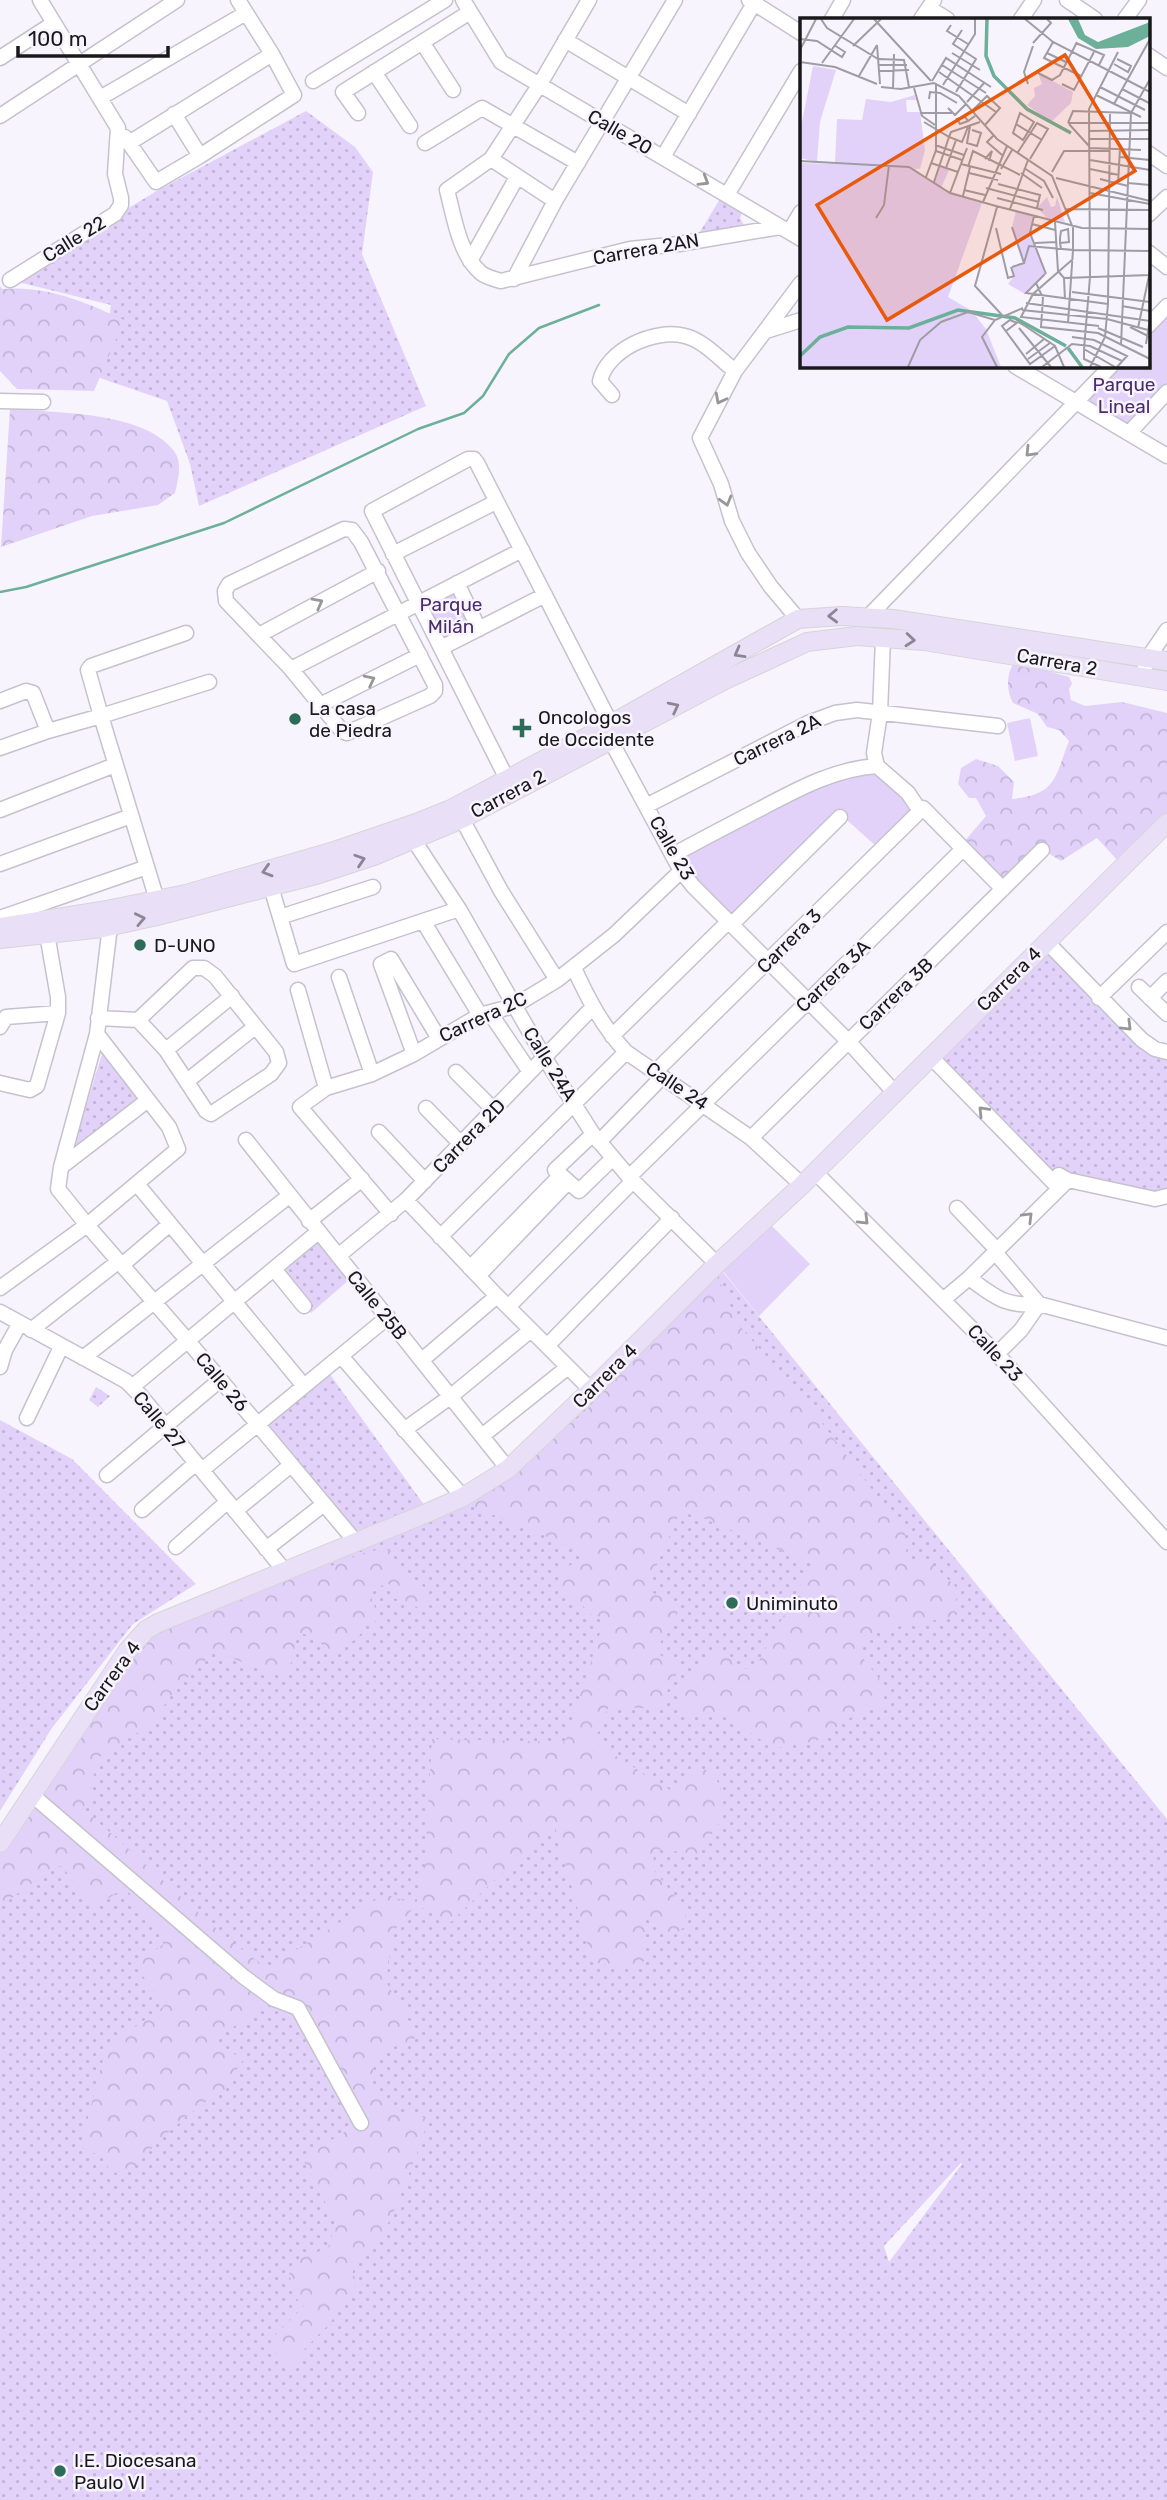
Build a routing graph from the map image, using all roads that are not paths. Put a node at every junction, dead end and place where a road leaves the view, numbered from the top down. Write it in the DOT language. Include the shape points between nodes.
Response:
graph roads {
  1 [pos="40,0"];
  2 [pos="177,0"];
  3 [pos="445,0"];
  4 [pos="589,0"];
  5 [pos="674,0"];
  6 [pos="844,0"];
  7 [pos="1034,0"];
  8 [pos="1067,0"];
  9 [pos="1139,0"];
  10 [pos="753,1"];
  11 [pos="242,6"];
  12 [pos="466,6"];
  13 [pos="928,9"];
  14 [pos="833,18"];
  15 [pos="945,18"];
  16 [pos="1022,18"];
  17 [pos="1094,18"];
  18 [pos="1126,18"];
  19 [pos="54,23"];
  20 [pos="800,32"];
  21 [pos="565,40"];
  22 [pos="422,42"];
  23 [pos="272,54"];
  24 [pos="1150,56"];
  25 [pos="0,58"];
  26 [pos="80,63"];
  27 [pos="1167,68"];
  28 [pos="374,72"];
  29 [pos="800,73"];
  30 [pos="629,77"];
  31 [pos="313,81"];
  32 [pos="540,84"];
  33 [pos="453,90"];
  34 [pos="100,98"];
  35 [pos="358,113"];
  36 [pos="174,114"];
  37 [pos="689,114"];
  38 [pos="0,116"];
  39 [pos="602,122"];
  40 [pos="410,126"];
  41 [pos="513,126"];
  42 [pos="118,128"];
  43 [pos="129,143"];
  44 [pos="425,143"];
  45 [pos="1150,154"];
  46 [pos="200,156"];
  47 [pos="663,157"];
  48 [pos="491,159"];
  49 [pos="578,163"];
  50 [pos="1167,166"];
  51 [pos="517,177"];
  52 [pos="727,195"];
  53 [pos="1167,197"];
  54 [pos="555,201"];
  55 [pos="1150,213"];
  56 [pos="800,214"];
  57 [pos="790,233"];
  58 [pos="1150,254"];
  59 [pos="470,261"];
  60 [pos="1167,267"];
  61 [pos="514,279"];
  62 [pos="9,280"];
  63 [pos="800,284"];
  64 [pos="1167,306"];
  65 [pos="800,320"];
  66 [pos="1150,324"];
  67 [pos="763,332"];
  68 [pos="1018,368"];
  69 [pos="1109,368"];
  70 [pos="735,371"];
  71 [pos="1167,392"];
  72 [pos="611,395"];
  73 [pos="0,401"];
  74 [pos="43,402"];
  75 [pos="1077,403"];
  76 [pos="1129,433"];
  77 [pos="1167,456"];
  78 [pos="496,502"];
  79 [pos="522,550"];
  80 [pos="394,554"];
  81 [pos="378,570"];
  82 [pos="457,583"];
  83 [pos="545,596"];
  84 [pos="418,603"];
  85 [pos="398,613"];
  86 [pos="868,617"];
  87 [pos="798,619"];
  88 [pos="479,629"];
  89 [pos="1167,629"];
  90 [pos="186,633"];
  91 [pos="259,635"];
  92 [pos="883,638"];
  93 [pos="441,648"];
  94 [pos="420,655"];
  95 [pos="1148,658"];
  96 [pos="1167,661"];
  97 [pos="291,669"];
  98 [pos="1142,676"];
  99 [pos="1167,681"];
  100 [pos="209,682"];
  101 [pos="0,701"];
  102 [pos="320,705"];
  103 [pos="880,713"];
  104 [pos="101,716"];
  105 [pos="998,726"];
  106 [pos="48,731"];
  107 [pos="611,733"];
  108 [pos="0,748"];
  109 [pos="115,765"];
  110 [pos="877,766"];
  111 [pos="507,779"];
  112 [pos="648,805"];
  113 [pos="0,810"];
  114 [pos="921,810"];
  115 [pos="131,816"];
  116 [pos="840,817"];
  117 [pos="462,819"];
  118 [pos="1167,822"];
  119 [pos="413,839"];
  120 [pos="963,849"];
  121 [pos="1042,850"];
  122 [pos="673,855"];
  123 [pos="0,864"];
  124 [pos="147,867"];
  125 [pos="681,871"];
  126 [pos="271,887"];
  127 [pos="373,887"];
  128 [pos="1003,888"];
  129 [pos="157,900"];
  130 [pos="459,909"];
  131 [pos="280,917"];
  132 [pos="0,918"];
  133 [pos="424,921"];
  134 [pos="97,922"];
  135 [pos="730,923"];
  136 [pos="0,927"];
  137 [pos="1167,932"];
  138 [pos="47,934"];
  139 [pos="0,939"];
  140 [pos="1046,941"];
  141 [pos="768,962"];
  142 [pos="574,968"];
  143 [pos="339,977"];
  144 [pos="557,980"];
  145 [pos="1167,981"];
  146 [pos="1139,987"];
  147 [pos="298,990"];
  148 [pos="232,996"];
  149 [pos="1099,998"];
  150 [pos="1150,998"];
  151 [pos="807,1001"];
  152 [pos="514,1006"];
  153 [pos="593,1007"];
  154 [pos="58,1013"];
  155 [pos="485,1014"];
  156 [pos="1167,1014"];
  157 [pos="98,1018"];
  158 [pos="138,1020"];
  159 [pos="0,1027"];
  160 [pos="255,1027"];
  161 [pos="97,1034"];
  162 [pos="612,1036"];
  163 [pos="438,1037"];
  164 [pos="848,1041"];
  165 [pos="166,1050"];
  166 [pos="1167,1051"];
  167 [pos="626,1052"];
  168 [pos="414,1054"];
  169 [pos="544,1057"];
  170 [pos="931,1057"];
  171 [pos="456,1072"];
  172 [pos="530,1072"];
  173 [pos="372,1074"];
  174 [pos="659,1074"];
  175 [pos="187,1081"];
  176 [pos="0,1083"];
  177 [pos="326,1087"];
  178 [pos="895,1093"];
  179 [pos="148,1100"];
  180 [pos="575,1103"];
  181 [pos="703,1104"];
  182 [pos="426,1108"];
  183 [pos="494,1110"];
  184 [pos="379,1132"];
  185 [pos="596,1138"];
  186 [pos="751,1138"];
  187 [pos="246,1140"];
  188 [pos="461,1144"];
  189 [pos="612,1159"];
  190 [pos="61,1167"];
  191 [pos="565,1178"];
  192 [pos="809,1178"];
  193 [pos="362,1179"];
  194 [pos="631,1179"];
  195 [pos="425,1181"];
  196 [pos="137,1184"];
  197 [pos="1063,1184"];
  198 [pos="289,1196"];
  199 [pos="1167,1196"];
  200 [pos="406,1200"];
  201 [pos="957,1208"];
  202 [pos="391,1214"];
  203 [pos="672,1218"];
  204 [pos="170,1224"];
  205 [pos="87,1225"];
  206 [pos="314,1226"];
  207 [pos="440,1237"];
  208 [pos="995,1250"];
  209 [pos="338,1256"];
  210 [pos="120,1263"];
  211 [pos="202,1264"];
  212 [pos="717,1264"];
  213 [pos="274,1269"];
  214 [pos="474,1272"];
  215 [pos="968,1278"];
  216 [pos="0,1288"];
  217 [pos="497,1296"];
  218 [pos="944,1299"];
  219 [pos="154,1301"];
  220 [pos="233,1302"];
  221 [pos="1040,1304"];
  222 [pos="304,1307"];
  223 [pos="508,1307"];
  224 [pos="0,1312"];
  225 [pos="388,1317"];
  226 [pos="25,1327"];
  227 [pos="531,1331"];
  228 [pos="1167,1338"];
  229 [pos="188,1341"];
  230 [pos="547,1346"];
  231 [pos="61,1347"];
  232 [pos="344,1353"];
  233 [pos="997,1354"];
  234 [pos="83,1358"];
  235 [pos="422,1360"];
  236 [pos="0,1367"];
  237 [pos="568,1367"];
  238 [pos="220,1380"];
  239 [pos="304,1386"];
  240 [pos="132,1387"];
  241 [pos="591,1390"];
  242 [pos="450,1397"];
  243 [pos="27,1418"];
  244 [pos="164,1425"];
  245 [pos="258,1425"];
  246 [pos="407,1428"];
  247 [pos="482,1436"];
  248 [pos="291,1465"];
  249 [pos="199,1467"];
  250 [pos="508,1469"];
  251 [pos="107,1475"];
  252 [pos="463,1497"];
  253 [pos="324,1504"];
  254 [pos="231,1506"];
  255 [pos="142,1510"];
  256 [pos="355,1541"];
  257 [pos="1167,1542"];
  258 [pos="176,1547"];
  259 [pos="266,1549"];
  260 [pos="284,1570"];
  261 [pos="31,1794"];
  262 [pos="0,1843"];
  263 [pos="362,2123"];
  1 -- 19 [label="street"];
  2 -- 26 [label="street"];
  3 -- 31 [label="street"];
  4 -- 21 [label="street"];
  5 -- 30 [label="street"];
  6 -- 14 [label="street"];
  7 -- 16 [label="street"];
  8 -- 17 [label="street"];
  9 -- 18 [label="street"];
  10 -- 20 [label="street"];
  10 -- 37 [label="street"];
  11 -- 23 [label="street"];
  11 -- 34 [label="street"];
  12 -- 22 [label="street"];
  12 -- 32 [label="street, Calle 20" via="501,62"];
  13 -- 15 [label="street"];
  19 -- 25 [label="street"];
  19 -- 26 [label="street"];
  21 -- 30 [label="street"];
  21 -- 32 [label="street"];
  22 -- 28 [label="street"];
  22 -- 33 [label="street"];
  23 -- 36 [label="street"];
  23 -- 46 [label="street" via="294,95"];
  24 -- 27 [label="street"];
  26 -- 34 [label="street"];
  26 -- 38 [label="street"];
  28 -- 35 [label="street" via="343,92"];
  28 -- 40 [label="street"];
  29 -- 52 [label="street"];
  30 -- 37 [label="street"];
  30 -- 39 [label="street"];
  32 -- 39 [label="street, Calle 20"];
  32 -- 41 [label="street"];
  34 -- 42 [label="street"];
  36 -- 43 [label="street"];
  36 -- 46 [label="street"];
  37 -- 47 [label="street"];
  39 -- 47 [label="street, Calle 20"];
  39 -- 49 [label="street"];
  41 -- 44 [label="street" via="482,107"];
  41 -- 48 [label="street"];
  41 -- 49 [label="street"];
  42 -- 43 [label="street"];
  42 -- 62 [label="street, Calle 22" via="115,174 119,209"];
  43 -- 46 [label="street" via="156,182"];
  45 -- 50 [label="street"];
  47 -- 52 [label="street, Calle 20, one-way"];
  48 -- 51 [label="street"];
  48 -- 59 [label="street" via="447,190"];
  49 -- 54 [label="street"];
  51 -- 54 [label="street"];
  51 -- 59 [label="street"];
  52 -- 57 [label="street, Calle 20"];
  53 -- 55 [label="street"];
  54 -- 61 [label="street"];
  56 -- 57 [label="street"];
  57 -- 61 [label="street, Carrera 2AN" via="630,249"];
  58 -- 60 [label="street"];
  59 -- 61 [label="street" via="483,275 501,281"];
  63 -- 67 [label="street"];
  64 -- 66 [label="street"];
  65 -- 67 [label="street"];
  67 -- 70 [label="street"];
  68 -- 75 [label="street"];
  69 -- 75 [label="street"];
  70 -- 72 [label="street" via="685,336 654,335 611,358 603,369 600,381"];
  70 -- 87 [label="street, one-way" via="700,438 748,553"];
  71 -- 76 [label="street"];
  73 -- 74 [label="street"];
  75 -- 76 [label="street"];
  75 -- 86 [label="street, one-way"];
  76 -- 77 [label="street"];
  78 -- 79 [label="street, Calle 23"];
  78 -- 80 [label="street"];
  78 -- 80 [label="street, Calle 23" via="474,460 468,460 372,511"];
  79 -- 82 [label="street"];
  79 -- 83 [label="street, Calle 23"];
  80 -- 84 [label="street"];
  81 -- 85 [label="street"];
  91 -- 81 [label="street, one-way"];
  81 -- 91 [label="street" via="352,530 344,529 229,584 226,601"];
  82 -- 84 [label="street"];
  82 -- 88 [label="street"];
  83 -- 88 [label="street"];
  83 -- 107 [label="street, Calle 23"];
  84 -- 85 [label="street"];
  84 -- 93 [label="street"];
  85 -- 94 [label="street"];
  85 -- 97 [label="street"];
  86 -- 87 [label="main road, Carrera 2, one-way"];
  86 -- 95 [label="main road, Carrera 2"];
  87 -- 107 [label="main road, Carrera 2, one-way"];
  88 -- 93 [label="street"];
  89 -- 95 [label="street"];
  90 -- 104 [label="street" via="91,666 88,670"];
  91 -- 97 [label="street"];
  92 -- 98 [label="main road, Carrera 2, one-way"];
  92 -- 103 [label="street"];
  107 -- 92 [label="main road, Carrera 2, one-way" via="807,642"];
  93 -- 111 [label="street"];
  102 -- 94 [label="street, one-way"];
  94 -- 102 [label="street" via="435,685 430,696 347,733"];
  95 -- 96 [label="main road, Carrera 2"];
  95 -- 98 [label="street"];
  97 -- 102 [label="street"];
  98 -- 99 [label="main road, Carrera 2"];
  100 -- 104 [label="street"];
  101 -- 106 [label="street" via="26,691 33,693"];
  103 -- 105 [label="street, Carrera 2A"];
  103 -- 110 [label="street" via="874,753"];
  103 -- 112 [label="street, Carrera 2A" via="845,711 816,720"];
  104 -- 106 [label="street"];
  104 -- 109 [label="street"];
  106 -- 108 [label="street"];
  107 -- 111 [label="main road, Carrera 2"];
  107 -- 112 [label="street, Calle 23"];
  107 -- 117 [label="main road, Carrera 2"];
  109 -- 113 [label="street"];
  109 -- 115 [label="street"];
  110 -- 114 [label="street"];
  110 -- 122 [label="street" via="831,774"];
  111 -- 129 [label="main road, Carrera 2, one-way" via="396,831"];
  112 -- 122 [label="street, Calle 23"];
  114 -- 120 [label="street"];
  114 -- 141 [label="street, Carrera 3"];
  115 -- 123 [label="street"];
  115 -- 124 [label="street"];
  116 -- 135 [label="street"];
  117 -- 119 [label="main road, Carrera 2"];
  117 -- 144 [label="street"];
  118 -- 140 [label="main road, Carrera 4"];
  126 -- 119 [label="main road, Carrera 2, one-way"];
  119 -- 130 [label="street, Calle 24A"];
  120 -- 128 [label="street"];
  120 -- 151 [label="street, Carrera 3A"];
  121 -- 128 [label="street, Carrera 3B"];
  122 -- 125 [label="street, Calle 23"];
  124 -- 129 [label="street"];
  124 -- 132 [label="street"];
  125 -- 135 [label="street, Calle 23"];
  125 -- 142 [label="street, Carrera 2C"];
  126 -- 131 [label="street"];
  134 -- 126 [label="main road, Carrera 2, one-way"];
  127 -- 131 [label="street"];
  128 -- 164 [label="street, Carrera 3B"];
  129 -- 134 [label="main road, Carrera 2"];
  130 -- 133 [label="street"];
  130 -- 152 [label="street, Calle 24A"];
  131 -- 133 [label="street" via="294,964"];
  133 -- 155 [label="street"];
  134 -- 136 [label="main road, Carrera 2"];
  134 -- 138 [label="main road, Carrera 2"];
  134 -- 157 [label="street"];
  135 -- 141 [label="street, Calle 23"];
  135 -- 162 [label="street"];
  137 -- 149 [label="street"];
  138 -- 139 [label="main road, Carrera 2"];
  138 -- 154 [label="street"];
  140 -- 149 [label="street"];
  140 -- 170 [label="main road, Carrera 4"];
  141 -- 151 [label="street, Calle 23"];
  141 -- 174 [label="street, Carrera 3"];
  142 -- 144 [label="street, Carrera 2C"];
  142 -- 153 [label="street, Calle 24"];
  143 -- 173 [label="street"];
  144 -- 152 [label="street, Carrera 2C"];
  145 -- 150 [label="street"];
  146 -- 150 [label="street"];
  147 -- 177 [label="street"];
  148 -- 158 [label="street" via="204,968 193,968"];
  148 -- 160 [label="street"];
  148 -- 165 [label="street"];
  149 -- 166 [label="street, one-way" via="1142,1040"];
  150 -- 156 [label="street"];
  151 -- 164 [label="street, Calle 23"];
  151 -- 181 [label="street, Carrera 3A"];
  152 -- 155 [label="street, Carrera 2C"];
  152 -- 169 [label="street, Calle 24A"];
  153 -- 162 [label="street, Calle 24"];
  153 -- 169 [label="street, Carrera 2D"];
  154 -- 159 [label="street" via="6,1017"];
  154 -- 176 [label="street" via="37,1086 30,1090"];
  155 -- 163 [label="street, Carrera 2C"];
  155 -- 172 [label="street"];
  157 -- 158 [label="street"];
  157 -- 161 [label="street"];
  158 -- 165 [label="street"];
  160 -- 175 [label="street"];
  160 -- 175 [label="street" via="276,1052 279,1063 271,1074 211,1114"];
  161 -- 179 [label="street"];
  161 -- 190 [label="street"];
  162 -- 167 [label="street, Calle 24"];
  163 -- 168 [label="street, Carrera 2C"];
  163 -- 168 [label="street" via="391,959 382,964"];
  164 -- 178 [label="street, Calle 23"];
  164 -- 186 [label="street, Carrera 3B"];
  165 -- 175 [label="street"];
  167 -- 174 [label="street, Calle 24"];
  167 -- 180 [label="street"];
  168 -- 173 [label="street, Carrera 2C"];
  169 -- 172 [label="street, Carrera 2D"];
  169 -- 180 [label="street, Calle 24A"];
  170 -- 178 [label="main road, Carrera 4"];
  197 -- 170 [label="street, one-way" via="1030,1160"];
  171 -- 183 [label="street"];
  172 -- 183 [label="street, Carrera 2D"];
  173 -- 177 [label="street, Carrera 2C"];
  174 -- 181 [label="street, Calle 24"];
  174 -- 185 [label="street"];
  177 -- 193 [label="street, Carrera 2C" via="300,1107"];
  178 -- 192 [label="main road, Carrera 4"];
  179 -- 190 [label="street"];
  179 -- 196 [label="street" via="169,1127 178,1149"];
  180 -- 185 [label="street, Calle 24A"];
  180 -- 207 [label="street"];
  181 -- 186 [label="street, Calle 24"];
  181 -- 194 [label="street"];
  182 -- 188 [label="street"];
  183 -- 188 [label="street, Carrera 2D"];
  184 -- 195 [label="street"];
  185 -- 189 [label="street, Calle 24A"];
  185 -- 191 [label="street" via="555,1170"];
  186 -- 192 [label="street, Calle 24"];
  187 -- 198 [label="street, Calle 25B"];
  188 -- 195 [label="street, Carrera 2D"];
  189 -- 191 [label="street" via="579,1191"];
  189 -- 194 [label="street, Calle 24A"];
  190 -- 205 [label="street, Calle 26" via="58,1189"];
  191 -- 214 [label="street"];
  192 -- 212 [label="main road, Carrera 4"];
  192 -- 218 [label="street, Calle 23, one-way"];
  193 -- 202 [label="street"];
  193 -- 206 [label="street"];
  194 -- 203 [label="street, Calle 24A"];
  194 -- 223 [label="street"];
  195 -- 200 [label="street, Carrera 2D"];
  196 -- 204 [label="street"];
  196 -- 205 [label="street"];
  197 -- 199 [label="street" via="1155,1199"];
  208 -- 197 [label="street, one-way"];
  198 -- 206 [label="street, Calle 25B"];
  198 -- 211 [label="street"];
  200 -- 202 [label="street, Carrera 2D"];
  200 -- 207 [label="street"];
  201 -- 208 [label="street"];
  202 -- 209 [label="street, Carrera 2D"];
  203 -- 212 [label="street, Calle 24A"];
  203 -- 230 [label="street"];
  204 -- 210 [label="street"];
  204 -- 211 [label="street"];
  205 -- 210 [label="street, Calle 26"];
  205 -- 216 [label="street"];
  206 -- 209 [label="street, Calle 25B"];
  206 -- 213 [label="street"];
  207 -- 214 [label="street"];
  208 -- 215 [label="street"];
  208 -- 221 [label="street"];
  209 -- 225 [label="street, Calle 25B"];
  210 -- 219 [label="street, Calle 26"];
  210 -- 226 [label="street"];
  211 -- 219 [label="street"];
  211 -- 220 [label="street"];
  212 -- 241 [label="main road, Carrera 4"];
  213 -- 220 [label="street"];
  213 -- 222 [label="street"];
  214 -- 217 [label="street"];
  215 -- 218 [label="street"];
  215 -- 221 [label="street" via="999,1300 1020,1306"];
  217 -- 223 [label="street"];
  217 -- 235 [label="street"];
  218 -- 233 [label="street, Calle 23"];
  219 -- 229 [label="street, Calle 26"];
  219 -- 234 [label="street"];
  220 -- 229 [label="street"];
  220 -- 239 [label="street"];
  221 -- 228 [label="street"];
  221 -- 233 [label="street"];
  223 -- 227 [label="street"];
  224 -- 226 [label="street, Calle 27"];
  225 -- 232 [label="street"];
  225 -- 235 [label="street, Calle 25B"];
  226 -- 231 [label="street, Calle 27"];
  226 -- 236 [label="street" via="5,1350"];
  227 -- 230 [label="street"];
  227 -- 242 [label="street"];
  229 -- 238 [label="street, Calle 26"];
  229 -- 240 [label="street"];
  230 -- 237 [label="street"];
  231 -- 234 [label="street, Calle 27"];
  231 -- 243 [label="street"];
  232 -- 239 [label="street"];
  232 -- 246 [label="street"];
  233 -- 257 [label="street, Calle 23"];
  234 -- 240 [label="street, Calle 27"];
  235 -- 242 [label="street, Calle 25B"];
  237 -- 241 [label="street"];
  237 -- 247 [label="street"];
  238 -- 244 [label="street"];
  238 -- 245 [label="street, Calle 26"];
  239 -- 245 [label="street"];
  240 -- 244 [label="street, Calle 27"];
  241 -- 250 [label="main road, Carrera 4"];
  242 -- 246 [label="street"];
  242 -- 247 [label="street, Calle 25B"];
  244 -- 249 [label="street, Calle 27"];
  244 -- 251 [label="street"];
  245 -- 248 [label="street, Calle 26"];
  245 -- 249 [label="street"];
  246 -- 252 [label="street"];
  247 -- 250 [label="street, Calle 25B"];
  248 -- 253 [label="street, Calle 26"];
  248 -- 254 [label="street"];
  249 -- 254 [label="street, Calle 27"];
  249 -- 255 [label="street"];
  250 -- 252 [label="main road, Carrera 4"];
  252 -- 256 [label="main road, Carrera 4"];
  253 -- 256 [label="street, Calle 26"];
  253 -- 259 [label="street"];
  254 -- 258 [label="street"];
  254 -- 259 [label="street, Calle 27"];
  256 -- 260 [label="main road, Carrera 4"];
  259 -- 260 [label="street, Calle 27"];
  260 -- 261 [label="main road, Carrera 4" via="146,1630"];
  261 -- 262 [label="main road, Carrera 4"];
  261 -- 263 [label="street" via="244,1977 274,1999 298,2008"];
}
